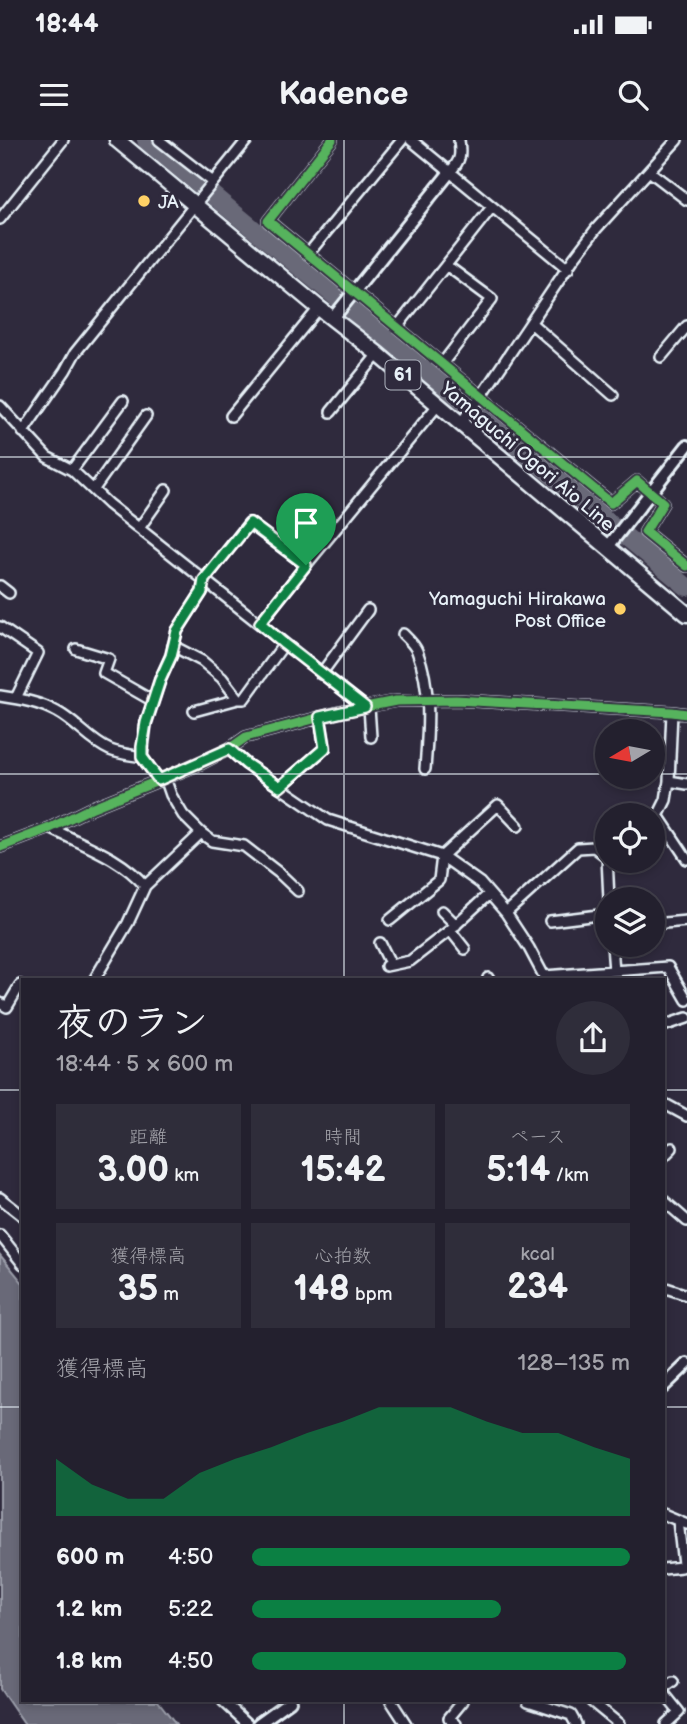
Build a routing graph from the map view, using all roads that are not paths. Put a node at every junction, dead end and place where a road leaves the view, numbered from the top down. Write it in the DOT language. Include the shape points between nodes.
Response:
graph roads {
  1 [pos="63,140"];
  2 [pos="117,140"];
  3 [pos="159,140"];
  4 [pos="247,140"];
  5 [pos="332,140"];
  6 [pos="402,140"];
  7 [pos="411,140"];
  8 [pos="459,140"];
  9 [pos="677,140"];
  10 [pos="649,171"];
  11 [pos="450,172"];
  12 [pos="212,184"];
  13 [pos="198,200"];
  14 [pos="687,200"];
  15 [pos="492,206"];
  16 [pos="0,219"];
  17 [pos="308,254"];
  18 [pos="446,265"];
  19 [pos="568,269"];
  20 [pos="353,293"];
  21 [pos="319,308"];
  22 [pos="336,314"];
  23 [pos="531,323"];
  24 [pos="687,326"];
  25 [pos="397,327"];
  26 [pos="379,354"];
  27 [pos="662,357"];
  28 [pos="442,364"];
  29 [pos="613,395"];
  30 [pos="481,397"];
  31 [pos="123,401"];
  32 [pos="438,405"];
  33 [pos="0,406"];
  34 [pos="331,411"];
  35 [pos="146,416"];
  36 [pos="231,416"];
  37 [pos="463,420"];
  38 [pos="23,432"];
  39 [pos="687,446"];
  40 [pos="72,470"];
  41 [pos="94,489"];
  42 [pos="166,490"];
  43 [pos="650,491"];
  44 [pos="140,527"];
  45 [pos="611,542"];
  46 [pos="685,561"];
  47 [pos="306,565"];
  48 [pos="204,580"];
  49 [pos="0,586"];
  50 [pos="9,593"];
  51 [pos="368,610"];
  52 [pos="687,614"];
  53 [pos="260,623"];
  54 [pos="0,627"];
  55 [pos="403,634"];
  56 [pos="284,644"];
  57 [pos="173,646"];
  58 [pos="76,649"];
  59 [pos="321,674"];
  60 [pos="0,696"];
  61 [pos="16,698"];
  62 [pos="238,699"];
  63 [pos="428,700"];
  64 [pos="153,701"];
  65 [pos="367,707"];
  66 [pos="194,711"];
  67 [pos="672,712"];
  68 [pos="687,714"];
  69 [pos="320,717"];
  70 [pos="371,737"];
  71 [pos="229,749"];
  72 [pos="142,757"];
  73 [pos="425,769"];
  74 [pos="162,779"];
  75 [pos="669,781"];
  76 [pos="687,784"];
  77 [pos="280,787"];
  78 [pos="665,803"];
  79 [pos="518,826"];
  80 [pos="665,826"];
  81 [pos="50,828"];
  82 [pos="201,833"];
  83 [pos="0,847"];
  84 [pos="595,848"];
  85 [pos="442,856"];
  86 [pos="687,859"];
  87 [pos="145,886"];
  88 [pos="298,891"];
  89 [pos="489,894"];
  90 [pos="442,911"];
  91 [pos="506,913"];
  92 [pos="595,915"];
  93 [pos="390,920"];
  94 [pos="550,921"];
  95 [pos="687,921"];
  96 [pos="665,923"];
  97 [pos="453,928"];
  98 [pos="380,943"];
  99 [pos="465,949"];
  100 [pos="613,957"];
  101 [pos="614,971"];
  102 [pos="95,978"];
  103 [pos="544,978"];
  104 [pos="554,978"];
  105 [pos="21,986"];
  106 [pos="686,994"];
  107 [pos="0,1003"];
  108 [pos="687,1018"];
  109 [pos="665,1025"];
  110 [pos="665,1104"];
  111 [pos="687,1116"];
  112 [pos="672,1148"];
  113 [pos="665,1155"];
  114 [pos="0,1198"];
  115 [pos="665,1202"];
  116 [pos="21,1214"];
  117 [pos="687,1221"];
  118 [pos="0,1234"];
  119 [pos="21,1261"];
  120 [pos="665,1288"];
  121 [pos="687,1295"];
  122 [pos="687,1364"];
  123 [pos="665,1385"];
  124 [pos="665,1515"];
  125 [pos="683,1522"];
  126 [pos="665,1569"];
  127 [pos="673,1681"];
  128 [pos="665,1688"];
  129 [pos="665,1692"];
  130 [pos="224,1702"];
  131 [pos="289,1702"];
  132 [pos="392,1702"];
  133 [pos="462,1702"];
  134 [pos="531,1702"];
  135 [pos="592,1702"];
  136 [pos="248,1724"];
  137 [pos="258,1724"];
  138 [pos="406,1724"];
  139 [pos="456,1724"];
  140 [pos="576,1724"];
  141 [pos="619,1724"];
  142 [pos="666,1724"];
  1 -- 16 [label="street"];
  2 -- 13 [label="main road, Yamaguchi Ogori Aio Line / 61"];
  3 -- 12 [label="street"];
  4 -- 12 [label="street"];
  5 -- 17 [label="street" via="268,221"];
  6 -- 17 [label="street"];
  7 -- 11 [label="street"];
  8 -- 11 [label="street" via="461,156"];
  9 -- 10 [label="street"];
  10 -- 14 [label="street"];
  10 -- 19 [label="street" via="596,229"];
  11 -- 15 [label="street"];
  11 -- 20 [label="street"];
  12 -- 13 [label="street"];
  13 -- 21 [label="main road, Yamaguchi Ogori Aio Line / 61"];
  13 -- 38 [label="street" via="75,353"];
  15 -- 18 [label="street"];
  15 -- 19 [label="street"];
  17 -- 20 [label="street"];
  18 -- 25 [label="street"];
  18 -- 28 [label="street" via="492,299"];
  19 -- 23 [label="street"];
  20 -- 22 [label="street"];
  20 -- 25 [label="street"];
  21 -- 22 [label="main road, Yamaguchi Ogori Aio Line / 61"];
  21 -- 36 [label="street"];
  22 -- 26 [label="main road, Yamaguchi Ogori Aio Line / 61"];
  23 -- 29 [label="street"];
  23 -- 30 [label="street"];
  24 -- 27 [label="street"];
  25 -- 28 [label="street"];
  26 -- 32 [label="main road, Yamaguchi Ogori Aio Line / 61"];
  26 -- 34 [label="street"];
  28 -- 30 [label="street"];
  30 -- 37 [label="street"];
  30 -- 43 [label="street" via="611,503 637,481"];
  31 -- 40 [label="street"];
  32 -- 37 [label="main road, Yamaguchi Ogori Aio Line / 61"];
  32 -- 47 [label="street"];
  33 -- 38 [label="street"];
  35 -- 41 [label="street"];
  37 -- 45 [label="main road, Yamaguchi Ogori Aio Line / 61"];
  38 -- 40 [label="street" via="47,457"];
  39 -- 43 [label="street"];
  40 -- 41 [label="street"];
  41 -- 44 [label="street"];
  42 -- 44 [label="street"];
  43 -- 45 [label="street"];
  43 -- 46 [label="street" via="663,503 645,532"];
  44 -- 48 [label="street"];
  45 -- 52 [label="main road, Yamaguchi Ogori Aio Line / 61"];
  47 -- 48 [label="street" via="250,523"];
  47 -- 53 [label="street"];
  48 -- 53 [label="street"];
  48 -- 57 [label="street"];
  49 -- 50 [label="street"];
  51 -- 59 [label="street"];
  53 -- 56 [label="street"];
  54 -- 61 [label="street" via="38,653"];
  55 -- 63 [label="street" via="416,648"];
  56 -- 59 [label="street"];
  56 -- 62 [label="street" via="244,699"];
  57 -- 62 [label="street" via="202,661"];
  57 -- 64 [label="street"];
  58 -- 64 [label="street" via="109,659 104,673"];
  59 -- 65 [label="street"];
  60 -- 61 [label="street"];
  61 -- 72 [label="street" via="56,711 110,749"];
  62 -- 66 [label="street"];
  63 -- 65 [label="street"];
  63 -- 67 [label="street"];
  63 -- 73 [label="street"];
  64 -- 72 [label="street"];
  65 -- 69 [label="street"];
  65 -- 70 [label="street"];
  67 -- 68 [label="street"];
  67 -- 75 [label="street"];
  69 -- 71 [label="street" via="246,737"];
  69 -- 77 [label="street" via="325,748"];
  71 -- 74 [label="street"];
  71 -- 77 [label="street"];
  72 -- 74 [label="street"];
  74 -- 81 [label="street"];
  74 -- 82 [label="street" via="183,815"];
  75 -- 76 [label="street"];
  75 -- 78 [label="street"];
  77 -- 85 [label="street" via="328,820"];
  79 -- 85 [label="street" via="498,805"];
  80 -- 86 [label="street"];
  81 -- 83 [label="street"];
  81 -- 87 [label="street" via="122,864"];
  82 -- 87 [label="street"];
  82 -- 88 [label="street" via="212,841 244,846"];
  84 -- 91 [label="street" via="578,848"];
  85 -- 89 [label="street"];
  85 -- 93 [label="street" via="439,880"];
  87 -- 102 [label="street"];
  89 -- 91 [label="street"];
  89 -- 97 [label="street"];
  90 -- 97 [label="street"];
  91 -- 103 [label="street"];
  92 -- 94 [label="street"];
  95 -- 96 [label="street"];
  97 -- 98 [label="street" via="410,961 389,965"];
  97 -- 99 [label="street"];
  100 -- 101 [label="street"];
  101 -- 104 [label="street"];
  101 -- 106 [label="street" via="668,967"];
  105 -- 107 [label="street" via="7,1007"];
  108 -- 109 [label="street"];
  110 -- 111 [label="street"];
  112 -- 113 [label="street"];
  114 -- 116 [label="street"];
  115 -- 117 [label="street"];
  118 -- 119 [label="street"];
  120 -- 121 [label="street"];
  122 -- 123 [label="street"];
  124 -- 125 [label="street"];
  125 -- 126 [label="street" via="683,1564"];
  127 -- 128 [label="street"];
  129 -- 142 [label="street" via="682,1710"];
  130 -- 136 [label="street"];
  131 -- 137 [label="street"];
  132 -- 138 [label="street"];
  133 -- 139 [label="street" via="450,1718"];
  134 -- 140 [label="street" via="571,1716"];
  135 -- 141 [label="street"];
}
